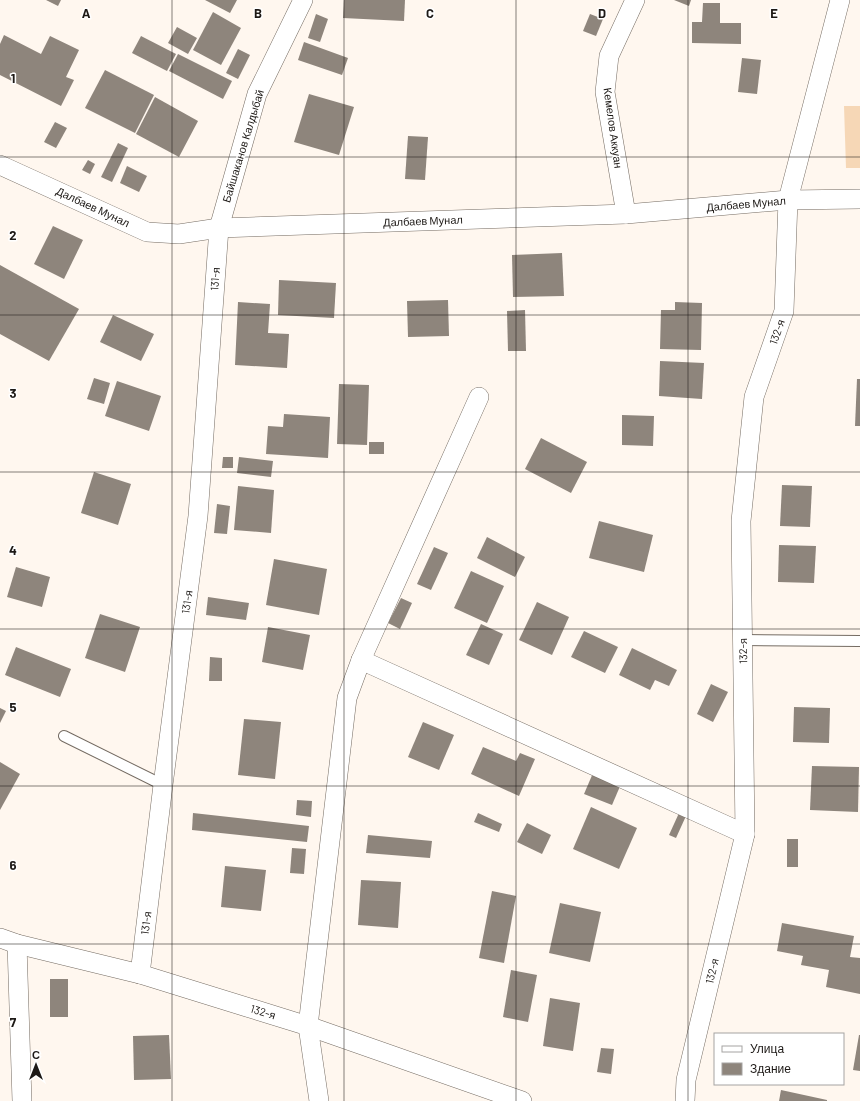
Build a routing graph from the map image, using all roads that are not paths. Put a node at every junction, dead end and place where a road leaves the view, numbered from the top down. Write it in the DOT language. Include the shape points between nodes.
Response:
graph roads {
  1 [pos="303,0"];
  2 [pos="635,0"];
  3 [pos="840,0"];
  4 [pos="0,165"];
  5 [pos="860,199"];
  6 [pos="788,200"];
  7 [pos="626,214"];
  8 [pos="219,228"];
  9 [pos="479,397"];
  10 [pos="743,640"];
  11 [pos="860,641"];
  12 [pos="361,660"];
  13 [pos="64,736"];
  14 [pos="163,785"];
  15 [pos="745,834"];
  16 [pos="9,941"];
  17 [pos="140,974"];
  18 [pos="308,1026"];
  19 [pos="22,1101"];
  20 [pos="319,1101"];
  21 [pos="522,1101"];
  22 [pos="684,1101"];
  1 -- 8 [label="street, Байшаканов Калдыбай" via="258,94"];
  2 -- 7 [label="street, Кемелов Аккуан" via="610,56 605,92"];
  3 -- 6 [label="street"];
  4 -- 8 [label="street, Далбаев Мунал" via="147,232 179,234"];
  5 -- 6 [label="street, Далбаев Мунал"];
  6 -- 7 [label="street, Далбаев Мунал"];
  6 -- 10 [label="street, 132-я" via="784,311 754,397 741,521"];
  7 -- 8 [label="street, Далбаев Мунал"];
  8 -- 14 [label="street, 131-я" via="198,516"];
  9 -- 12 [label="street"];
  10 -- 11 [label="lane"];
  10 -- 15 [label="street, 132-я"];
  12 -- 15 [label="street"];
  12 -- 18 [label="street" via="347,698"];
  13 -- 14 [label="lane"];
  14 -- 17 [label="street, 131-я"];
  15 -- 22 [label="street, 132-я" via="686,1080"];
  16 -- 17 [label="street, 132-я"];
  16 -- 19 [label="street"];
  17 -- 18 [label="street, 132-я"];
  18 -- 20 [label="street"];
  18 -- 21 [label="street, 132-я"];
}
